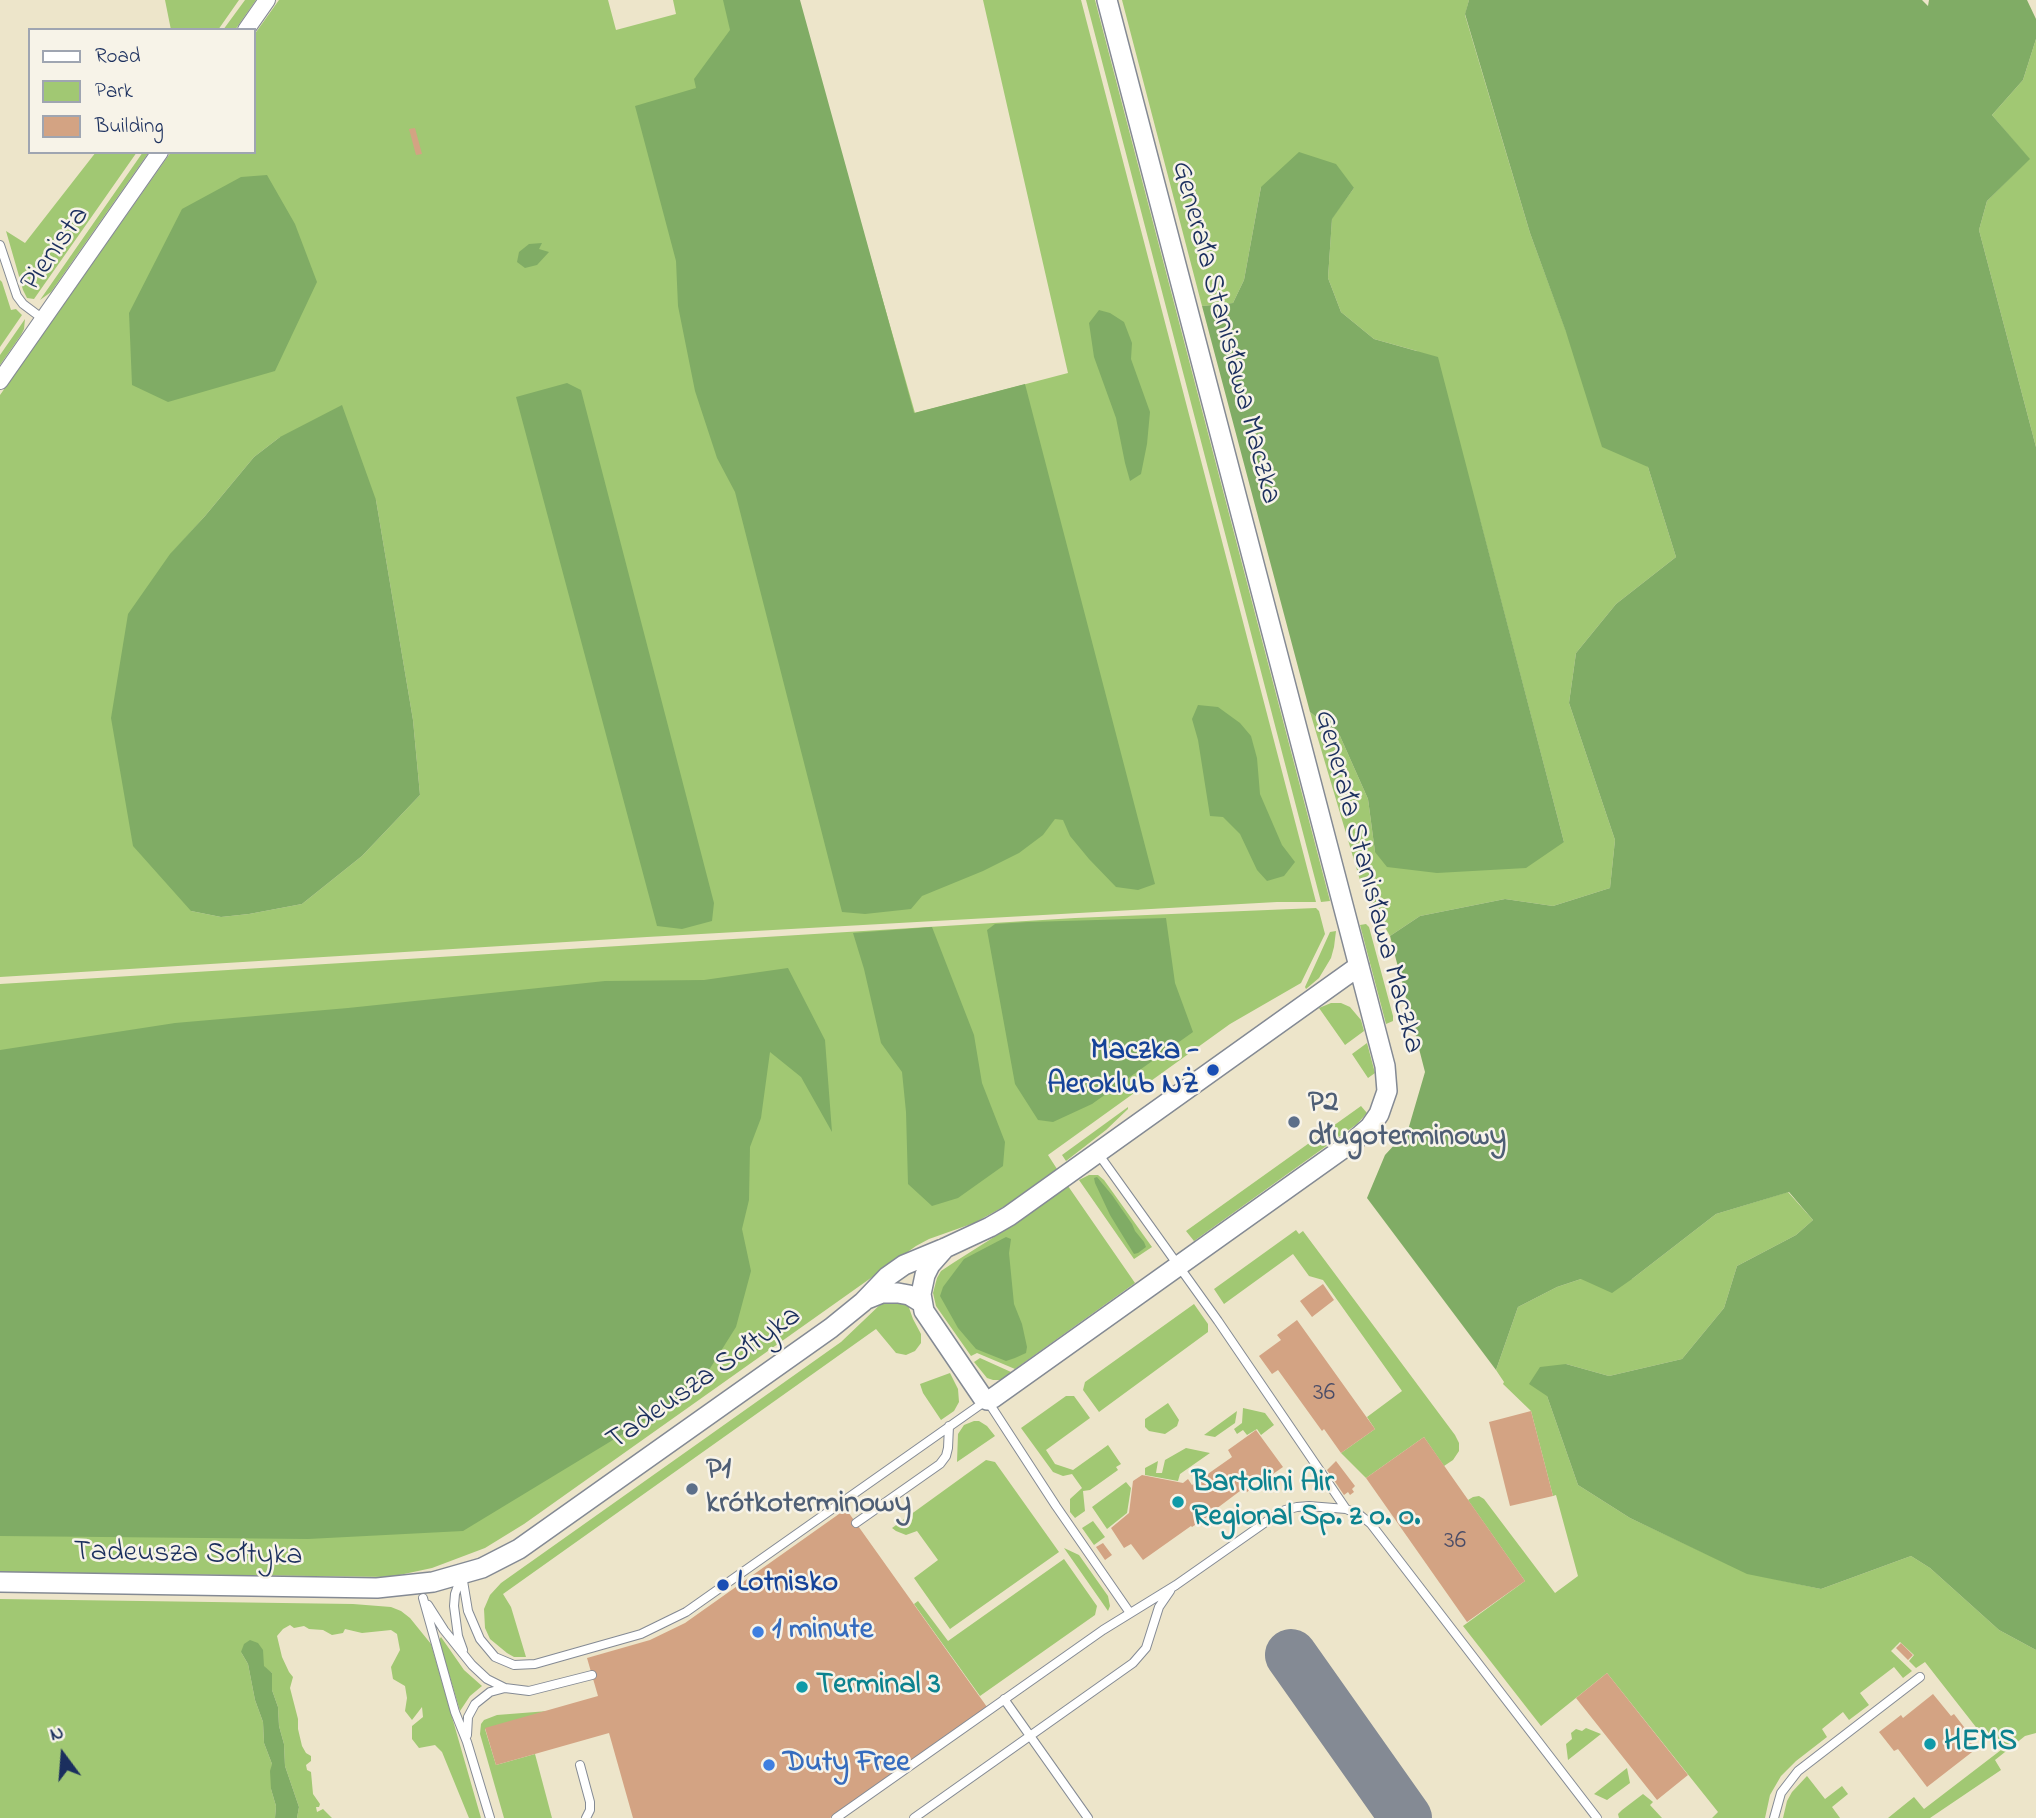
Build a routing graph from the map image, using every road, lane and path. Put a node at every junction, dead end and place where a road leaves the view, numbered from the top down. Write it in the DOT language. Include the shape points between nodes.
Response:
graph roads {
  1 [pos="267,0"];
  2 [pos="1107,0"];
  3 [pos="247,28"];
  4 [pos="159,154"];
  5 [pos="0,244"];
  6 [pos="43,319"];
  7 [pos="0,381"];
  8 [pos="1359,966"];
  9 [pos="1097,1152"];
  10 [pos="945,1248"];
  11 [pos="1179,1266"];
  12 [pos="863,1301"];
  13 [pos="922,1303"];
  14 [pos="986,1400"];
  15 [pos="949,1426"];
  16 [pos="1346,1509"];
  17 [pos="856,1523"];
  18 [pos="462,1575"];
  19 [pos="0,1582"];
  20 [pos="1176,1585"];
  21 [pos="419,1592"];
  22 [pos="1130,1613"];
  23 [pos="466,1657"];
  24 [pos="592,1675"];
  25 [pos="1920,1677"];
  26 [pos="505,1688"];
  27 [pos="1004,1699"];
  28 [pos="1030,1736"];
  29 [pos="467,1742"];
  30 [pos="580,1765"];
  31 [pos="490,1818"];
  32 [pos="586,1818"];
  33 [pos="836,1818"];
  34 [pos="914,1818"];
  35 [pos="1088,1818"];
  36 [pos="1597,1818"];
  37 [pos="1774,1818"];
  1 -- 3 [label="street"];
  2 -- 8 [label="street, Generała Stanisława Maczka"];
  4 -- 6 [label="street, Pienista"];
  5 -- 6 [label="lane" via="17,296"];
  6 -- 7 [label="street, Pienista"];
  8 -- 9 [label="street, Tadeusza Sołtyka"];
  8 -- 11 [label="street, Generała Stanisława Maczka" via="1387,1078 1379,1114 1355,1140"];
  9 -- 10 [label="street, Tadeusza Sołtyka" via="1009,1216"];
  9 -- 11 [label="lane"];
  10 -- 12 [label="street, Tadeusza Sołtyka" via="904,1265"];
  10 -- 13 [label="street" via="925,1275"];
  11 -- 14 [label="street, Generała Stanisława Maczka"];
  11 -- 16 [label="lane"];
  12 -- 13 [label="street" via="891,1292"];
  12 -- 18 [label="street, Tadeusza Sołtyka" via="519,1549"];
  13 -- 14 [label="street" via="927,1317"];
  14 -- 15 [label="lane, Generała Stanisława Maczka"];
  14 -- 22 [label="lane"];
  15 -- 17 [label="lane" via="948,1448 940,1464"];
  15 -- 18 [label="lane, Generała Stanisława Maczka" via="686,1612 641,1634 535,1664 514,1665 495,1657 480,1639 468,1611"];
  16 -- 20 [label="lane" via="1309,1506 1285,1510"];
  16 -- 36 [label="lane" via="1371,1524"];
  18 -- 21 [label="street, Tadeusza Sołtyka"];
  18 -- 23 [label="lane" via="454,1606"];
  19 -- 21 [label="street, Tadeusza Sołtyka"];
  20 -- 22 [label="lane"];
  20 -- 28 [label="lane" via="1159,1607 1140,1656"];
  21 -- 23 [label="lane"];
  21 -- 29 [label="lane"];
  22 -- 27 [label="lane"];
  23 -- 26 [label="lane" via="480,1673"];
  24 -- 26 [label="lane" via="529,1691"];
  25 -- 37 [label="lane" via="1798,1771 1781,1793"];
  26 -- 29 [label="lane" via="490,1692 470,1711"];
  27 -- 28 [label="lane"];
  27 -- 33 [label="lane"];
  28 -- 34 [label="lane"];
  28 -- 35 [label="lane"];
  29 -- 31 [label="lane"];
  30 -- 32 [label="lane" via="590,1802"];
}
